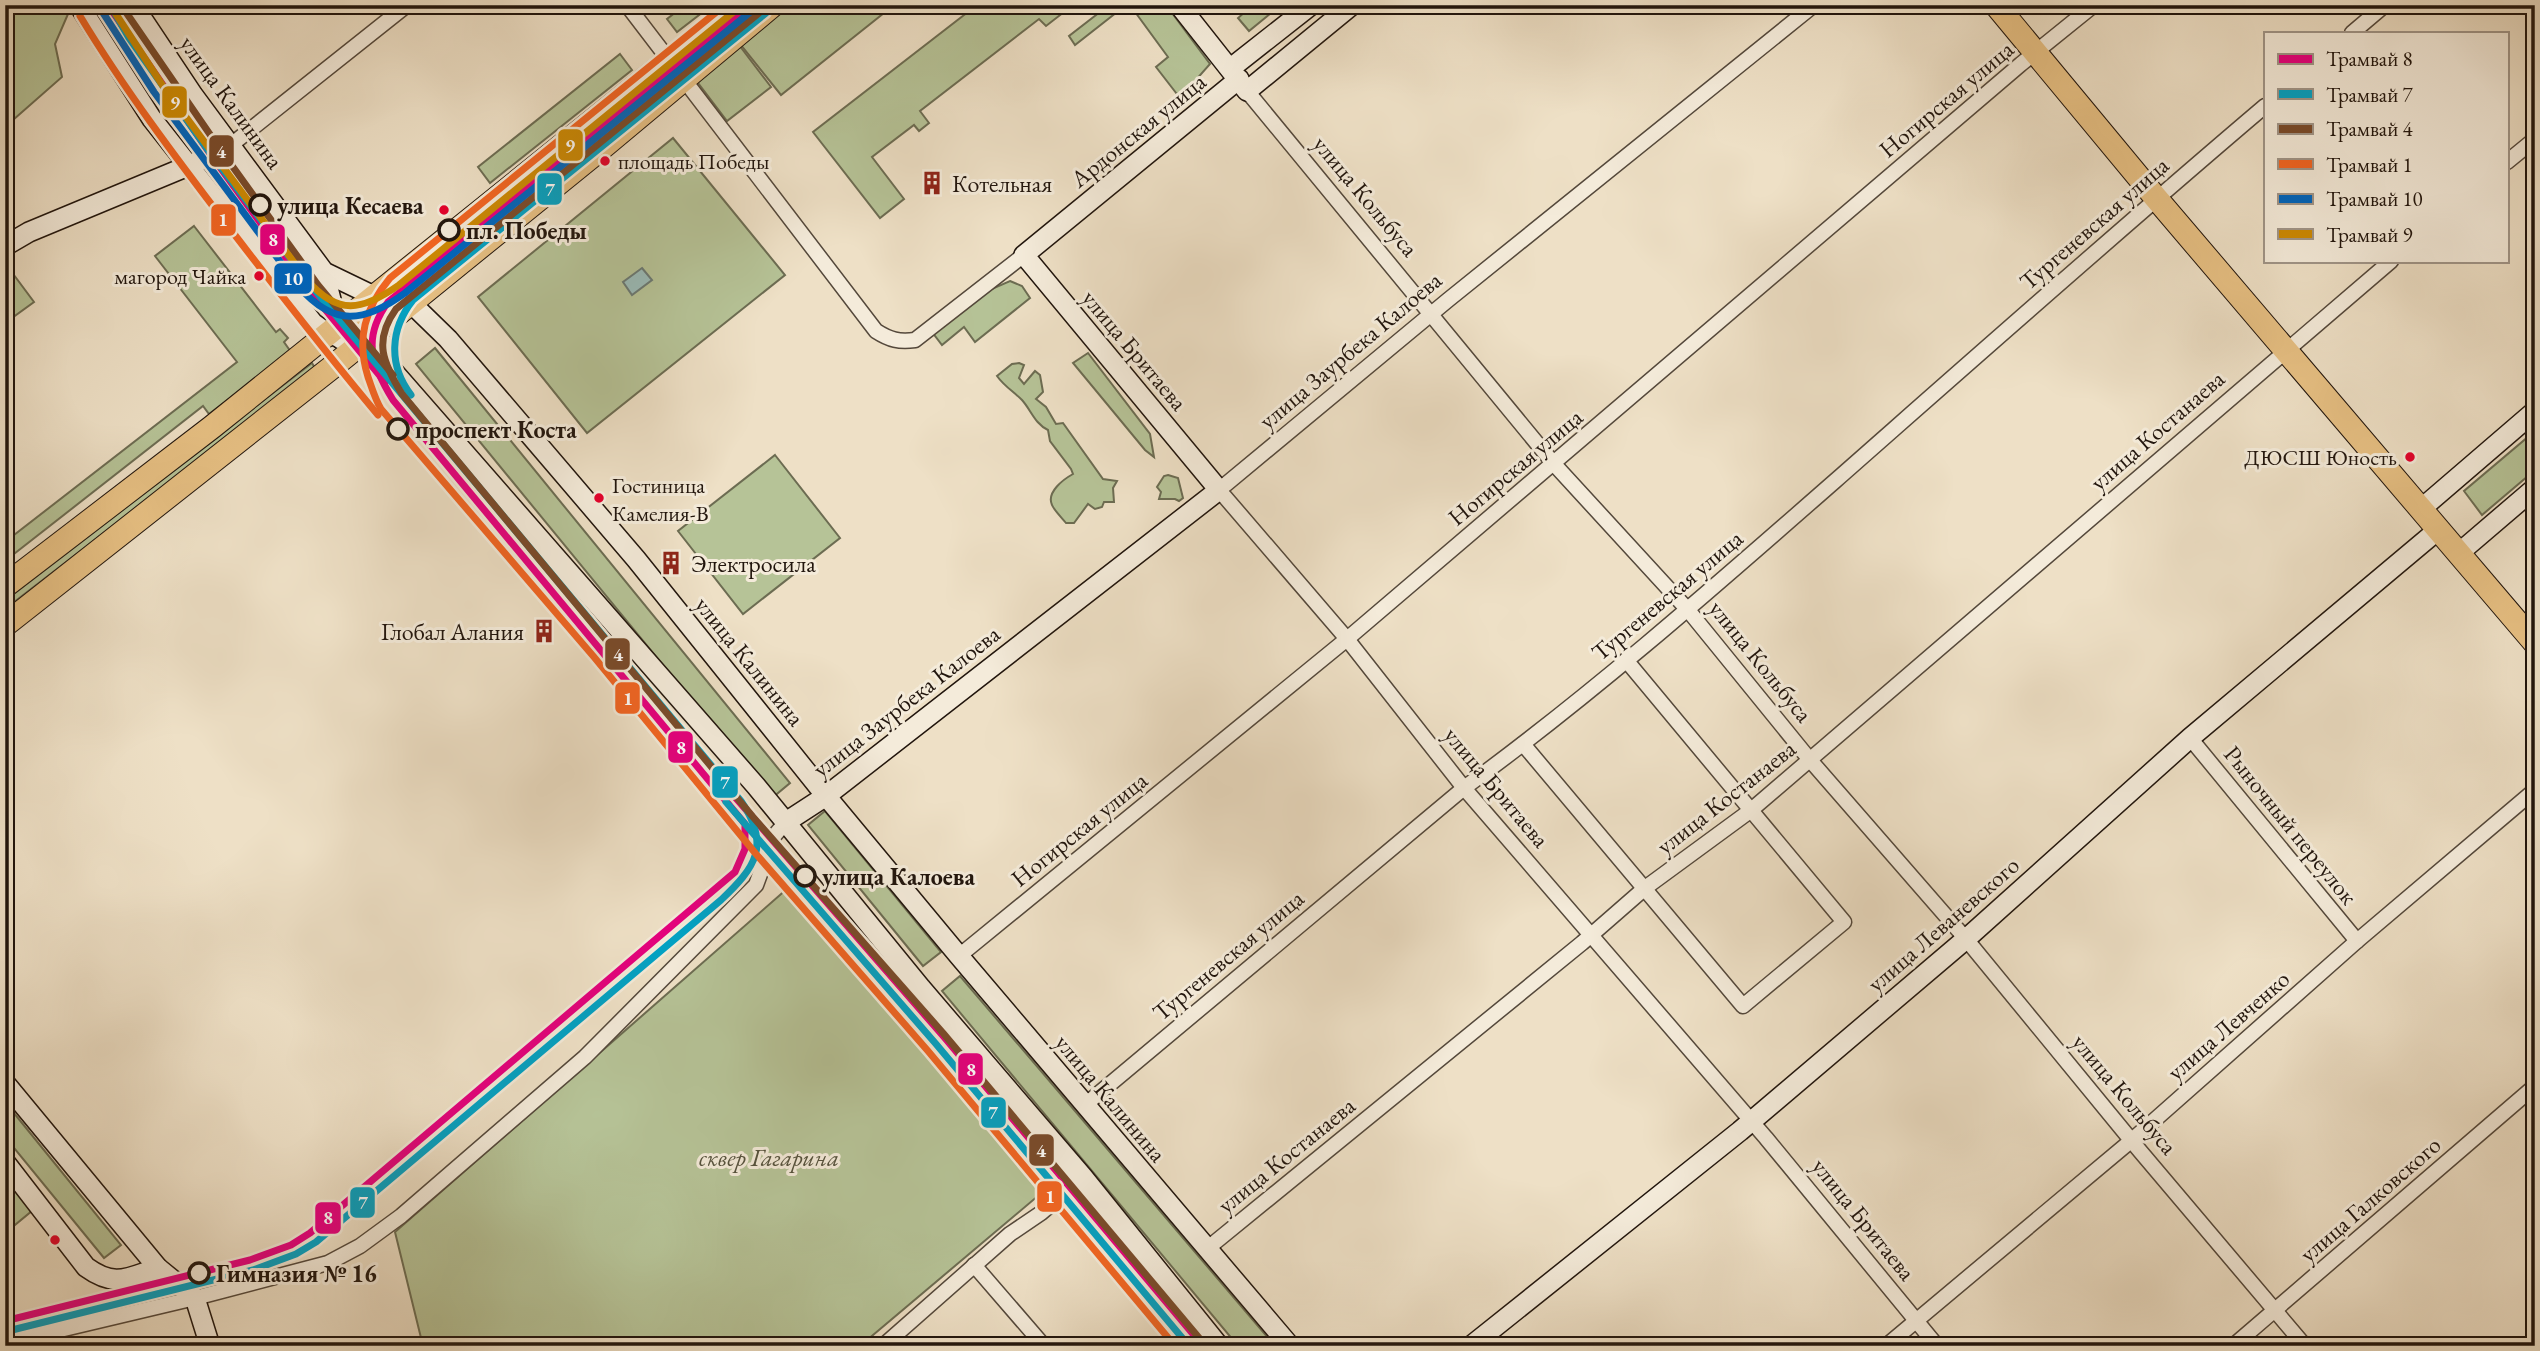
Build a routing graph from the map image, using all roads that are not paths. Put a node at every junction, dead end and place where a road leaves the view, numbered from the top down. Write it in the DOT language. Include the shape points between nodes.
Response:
graph roads {
  1 [pos="79,5"];
  2 [pos="133,5"];
  3 [pos="407,5"];
  4 [pos="626,5"];
  5 [pos="737,5"];
  6 [pos="772,5"];
  7 [pos="1179,5"];
  8 [pos="1311,5"];
  9 [pos="1352,5"];
  10 [pos="1814,5"];
  11 [pos="1997,5"];
  12 [pos="2094,5"];
  13 [pos="2385,5"];
  14 [pos="2353,32"];
  15 [pos="2035,52"];
  16 [pos="668,60"];
  17 [pos="1239,79"];
  18 [pos="684,80"];
  19 [pos="2264,107"];
  20 [pos="2535,139"];
  21 [pos="231,145"];
  22 [pos="2508,162"];
  23 [pos="188,166"];
  24 [pos="2156,198"];
  25 [pos="5,246"];
  26 [pos="1024,255"];
  27 [pos="2390,262"];
  28 [pos="324,272"];
  29 [pos="370,301"];
  30 [pos="411,303"];
  31 [pos="1432,313"];
  32 [pos="336,333"];
  33 [pos="365,339"];
  34 [pos="2285,350"];
  35 [pos="333,367"];
  36 [pos="2535,411"];
  37 [pos="1554,464"];
  38 [pos="2535,488"];
  39 [pos="1219,489"];
  40 [pos="2421,509"];
  41 [pos="2439,528"];
  42 [pos="2459,553"];
  43 [pos="5,586"];
  44 [pos="1688,610"];
  45 [pos="5,625"];
  46 [pos="1347,639"];
  47 [pos="2535,643"];
  48 [pos="1626,660"];
  49 [pos="2190,738"];
  50 [pos="1523,744"];
  51 [pos="1810,760"];
  52 [pos="1464,788"];
  53 [pos="2535,790"];
  54 [pos="826,796"];
  55 [pos="1750,811"];
  56 [pos="786,822"];
  57 [pos="1645,888"];
  58 [pos="1590,936"];
  59 [pos="1966,939"];
  60 [pos="2357,941"];
  61 [pos="959,956"];
  62 [pos="5,1083"];
  63 [pos="2535,1086"];
  64 [pos="1085,1105"];
  65 [pos="1751,1121"];
  66 [pos="2132,1140"];
  67 [pos="5,1162"];
  68 [pos="1083,1177"];
  69 [pos="1208,1248"];
  70 [pos="974,1265"];
  71 [pos="158,1268"];
  72 [pos="195,1298"];
  73 [pos="2276,1310"];
  74 [pos="1916,1321"];
  75 [pos="1204,1329"];
  76 [pos="5,1343"];
  77 [pos="210,1346"];
  78 [pos="883,1346"];
  79 [pos="1044,1346"];
  80 [pos="1185,1346"];
  81 [pos="1219,1346"];
  82 [pos="1290,1346"];
  83 [pos="1471,1346"];
  84 [pos="1886,1346"];
  85 [pos="1937,1346"];
  86 [pos="2234,1346"];
  87 [pos="2305,1346"];
  1 -- 23 [label="street"];
  2 -- 21 [label="street, улица Калинина"];
  3 -- 21 [label="street"];
  4 -- 16 [label="street"];
  5 -- 16 [label="main road"];
  6 -- 18 [label="main road"];
  7 -- 17 [label="street, улица Кольбуса"];
  8 -- 17 [label="street, Ардонская улица"];
  9 -- 17 [label="street, Ардонская улица"];
  10 -- 31 [label="street, улица Заурбека Калоева"];
  11 -- 15 [label="main road"];
  12 -- 15 [label="street, Ногирская улица"];
  13 -- 14 [label="street"];
  15 -- 24 [label="main road"];
  15 -- 37 [label="street, Ногирская улица"];
  16 -- 18 [label="street"];
  16 -- 29 [label="main road"];
  17 -- 26 [label="street, Ардонская улица"];
  17 -- 31 [label="street, улица Кольбуса"];
  18 -- 26 [label="street, Ардонская улица" via="876,331 888,339 915,340"];
  18 -- 30 [label="main road"];
  19 -- 24 [label="street, Тургеневская улица"];
  20 -- 22 [label="street"];
  21 -- 23 [label="street"];
  21 -- 28 [label="street, улица Калинина"];
  23 -- 25 [label="street"];
  23 -- 32 [label="street" via="301,308"];
  24 -- 34 [label="main road"];
  24 -- 44 [label="street, Тургеневская улица"];
  26 -- 39 [label="street, улица Бритаева"];
  27 -- 34 [label="street, улица Костанаева"];
  28 -- 29 [label="street, улица Калинина"];
  28 -- 32 [label="street"];
  29 -- 30 [label="street, улица Калинина"];
  29 -- 32 [label="main road"];
  29 -- 33 [label="street" via="360,314"];
  30 -- 33 [label="main road"];
  30 -- 54 [label="street, улица Калинина" via="448,339 636,559"];
  31 -- 37 [label="street, улица Кольбуса"];
  31 -- 39 [label="street, улица Заурбека Калоева"];
  32 -- 33 [label="street"];
  32 -- 35 [label="street" via="341,349"];
  32 -- 43 [label="main road"];
  33 -- 35 [label="main road"];
  33 -- 56 [label="street"];
  34 -- 40 [label="main road"];
  34 -- 51 [label="street, улица Костанаева"];
  35 -- 45 [label="main road"];
  36 -- 40 [label="street"];
  37 -- 44 [label="street, улица Кольбуса"];
  37 -- 46 [label="street, Ногирская улица"];
  38 -- 42 [label="street"];
  39 -- 46 [label="street, улица Бритаева"];
  39 -- 54 [label="street, улица Заурбека Калоева"];
  40 -- 41 [label="main road"];
  41 -- 42 [label="main road"];
  41 -- 49 [label="street, улица Леваневского"];
  42 -- 47 [label="main road"];
  44 -- 48 [label="street, Тургеневская улица"];
  44 -- 51 [label="street, улица Кольбуса"];
  46 -- 52 [label="street, улица Бритаева"];
  46 -- 61 [label="street, Ногирская улица"];
  48 -- 50 [label="street, Тургеневская улица"];
  48 -- 55 [label="street"];
  49 -- 59 [label="street, улица Леваневского"];
  49 -- 60 [label="street, Рыночный переулок"];
  50 -- 52 [label="street, Тургеневская улица"];
  50 -- 57 [label="street"];
  51 -- 55 [label="street, улица Костанаева"];
  51 -- 59 [label="street, улица Кольбуса"];
  52 -- 58 [label="street, улица Бритаева"];
  52 -- 64 [label="street, Тургеневская улица"];
  53 -- 60 [label="street, улица Левченко"];
  54 -- 56 [label="street, улица Заурбека Калоева"];
  54 -- 61 [label="street, улица Калинина"];
  55 -- 57 [label="street, улица Костанаева"];
  55 -- 57 [label="street" via="1844,922 1743,1006"];
  56 -- 68 [label="street"];
  56 -- 72 [label="street, улица Заурбека Калоева" via="775,836 756,885 585,1057 401,1216 328,1263"];
  57 -- 58 [label="street, улица Костанаева"];
  58 -- 65 [label="street, улица Бритаева"];
  58 -- 69 [label="street, улица Костанаева"];
  59 -- 65 [label="street, улица Леваневского"];
  59 -- 66 [label="street, улица Кольбуса"];
  60 -- 66 [label="street, улица Левченко"];
  61 -- 64 [label="street, улица Калинина"];
  62 -- 71 [label="street"];
  63 -- 73 [label="street, улица Галковского"];
  64 -- 69 [label="street, улица Калинина"];
  65 -- 74 [label="street, улица Бритаева"];
  65 -- 83 [label="street, улица Леваневского"];
  66 -- 73 [label="street, улица Кольбуса"];
  66 -- 74 [label="street, улица Левченко"];
  67 -- 71 [label="street" via="86,1267 102,1278 117,1280"];
  68 -- 70 [label="street"];
  68 -- 75 [label="street"];
  69 -- 82 [label="street, улица Калинина"];
  70 -- 78 [label="street"];
  70 -- 79 [label="street"];
  71 -- 72 [label="street"];
  72 -- 76 [label="street, улица Заурбека Калоева"];
  72 -- 77 [label="street"];
  73 -- 86 [label="street, улица Галковского"];
  73 -- 87 [label="street, улица Кольбуса"];
  74 -- 84 [label="street, улица Левченко"];
  74 -- 85 [label="street, улица Бритаева"];
  75 -- 80 [label="street"];
  75 -- 81 [label="street"];
}
